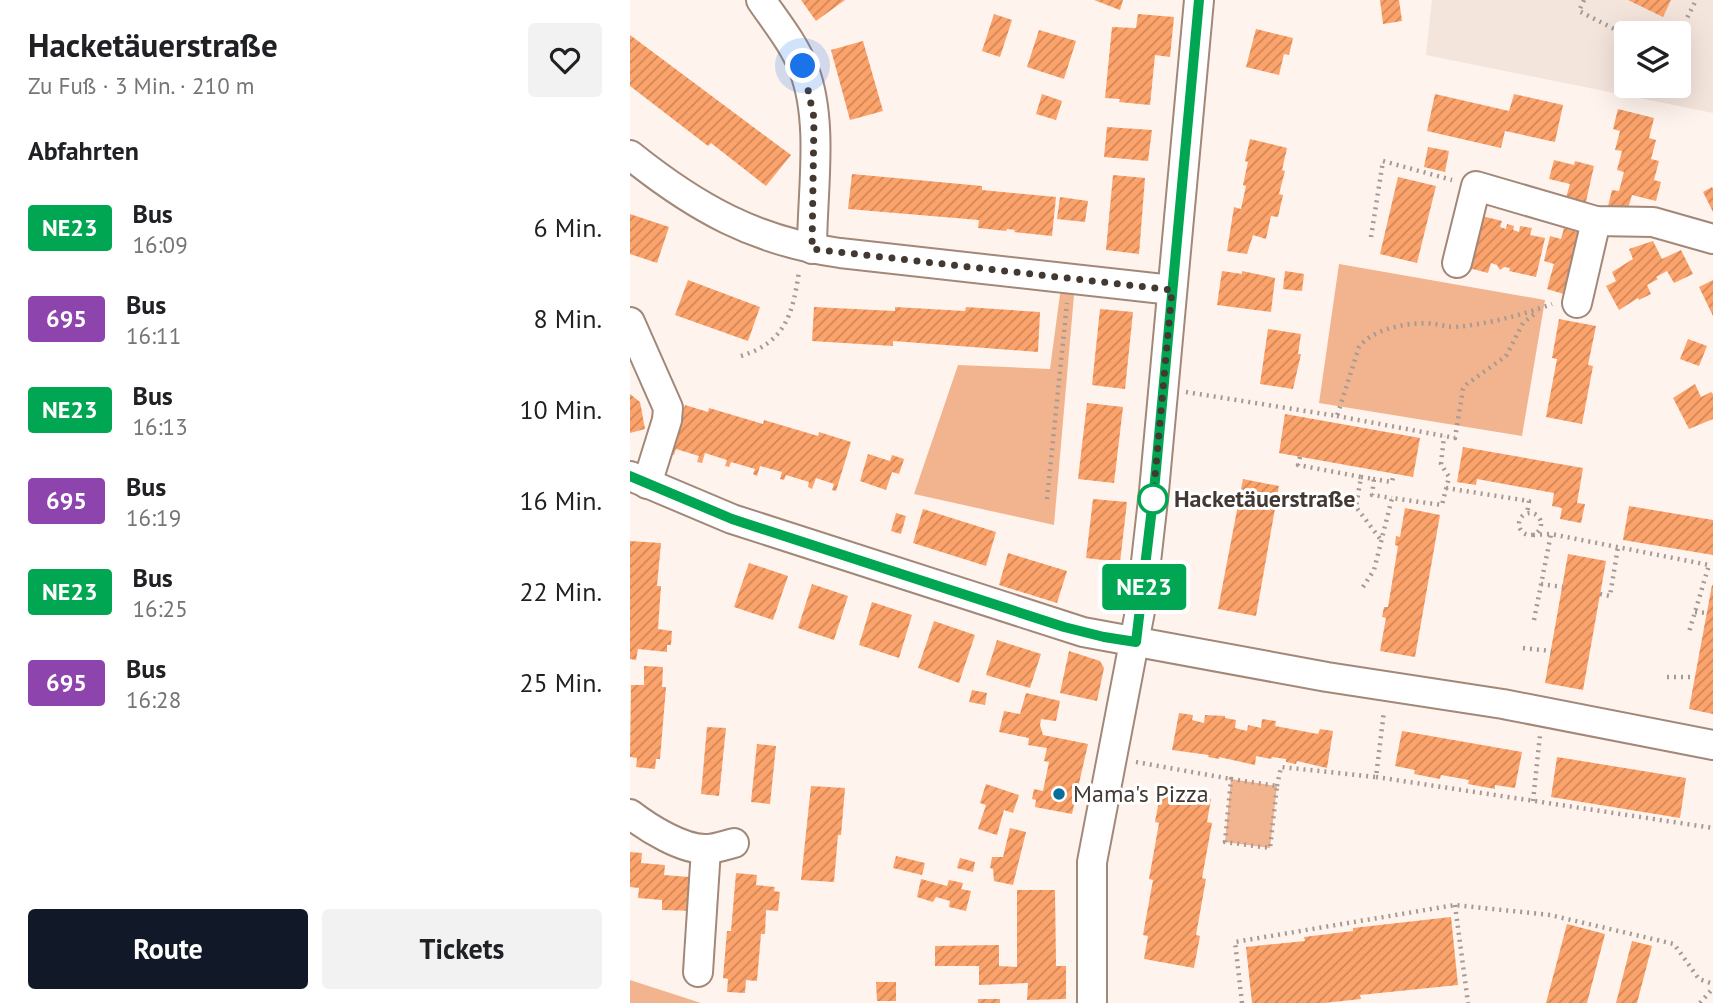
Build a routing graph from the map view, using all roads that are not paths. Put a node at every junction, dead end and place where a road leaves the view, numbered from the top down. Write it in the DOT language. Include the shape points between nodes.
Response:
graph roads {
  1 [pos="761,0"];
  2 [pos="1199,0"];
  3 [pos="630,155"];
  4 [pos="1596,221"];
  5 [pos="1713,239"];
  6 [pos="807,248"];
  7 [pos="1457,263"];
  8 [pos="1172,290"];
  9 [pos="1577,303"];
  10 [pos="630,322"];
  11 [pos="638,480"];
  12 [pos="1136,642"];
  13 [pos="1713,745"];
  14 [pos="630,814"];
  15 [pos="734,843"];
  16 [pos="706,849"];
  17 [pos="698,972"];
  18 [pos="1092,1003"];
  1 -- 6 [label="street" via="797,54 808,83 814,128"];
  2 -- 8 [label="street"];
  3 -- 6 [label="street" via="681,194 729,221"];
  4 -- 5 [label="street" via="1653,222"];
  4 -- 7 [label="street" via="1476,186"];
  4 -- 9 [label="street"];
  6 -- 8 [label="street"];
  8 -- 12 [label="street"];
  10 -- 11 [label="street" via="668,408 667,420"];
  11 -- 12 [label="street" via="732,519 1011,610"];
  12 -- 13 [label="street" via="1543,711"];
  12 -- 18 [label="street" via="1092,862"];
  14 -- 16 [label="street" via="665,836"];
  15 -- 16 [label="street"];
  16 -- 17 [label="street"];
}
